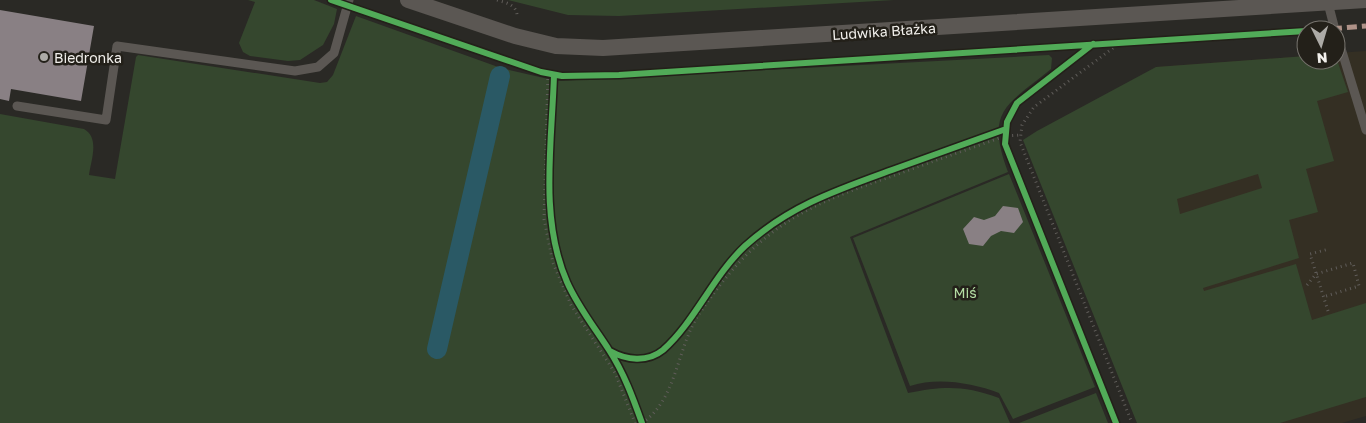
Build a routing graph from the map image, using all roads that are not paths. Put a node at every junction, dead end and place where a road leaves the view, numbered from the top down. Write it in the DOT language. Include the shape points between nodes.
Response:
graph roads {
  1 [pos="350,0"];
  2 [pos="408,0"];
  3 [pos="1366,0"];
  4 [pos="1302,2"];
  5 [pos="1328,3"];
  6 [pos="1333,20"];
  7 [pos="1346,64"];
  8 [pos="17,106"];
  9 [pos="1366,130"];
  1 -- 8 [label="lane" via="334,52 318,67 295,71 117,46 106,120"];
  2 -- 4 [label="street, Ludwika Błażka" via="515,36 556,46 603,48"];
  3 -- 5 [label="street, Ludwika Błażka"];
  4 -- 5 [label="street, Ludwika Błażka"];
  5 -- 6 [label="lane"];
  7 -- 9 [label="lane"];
}
